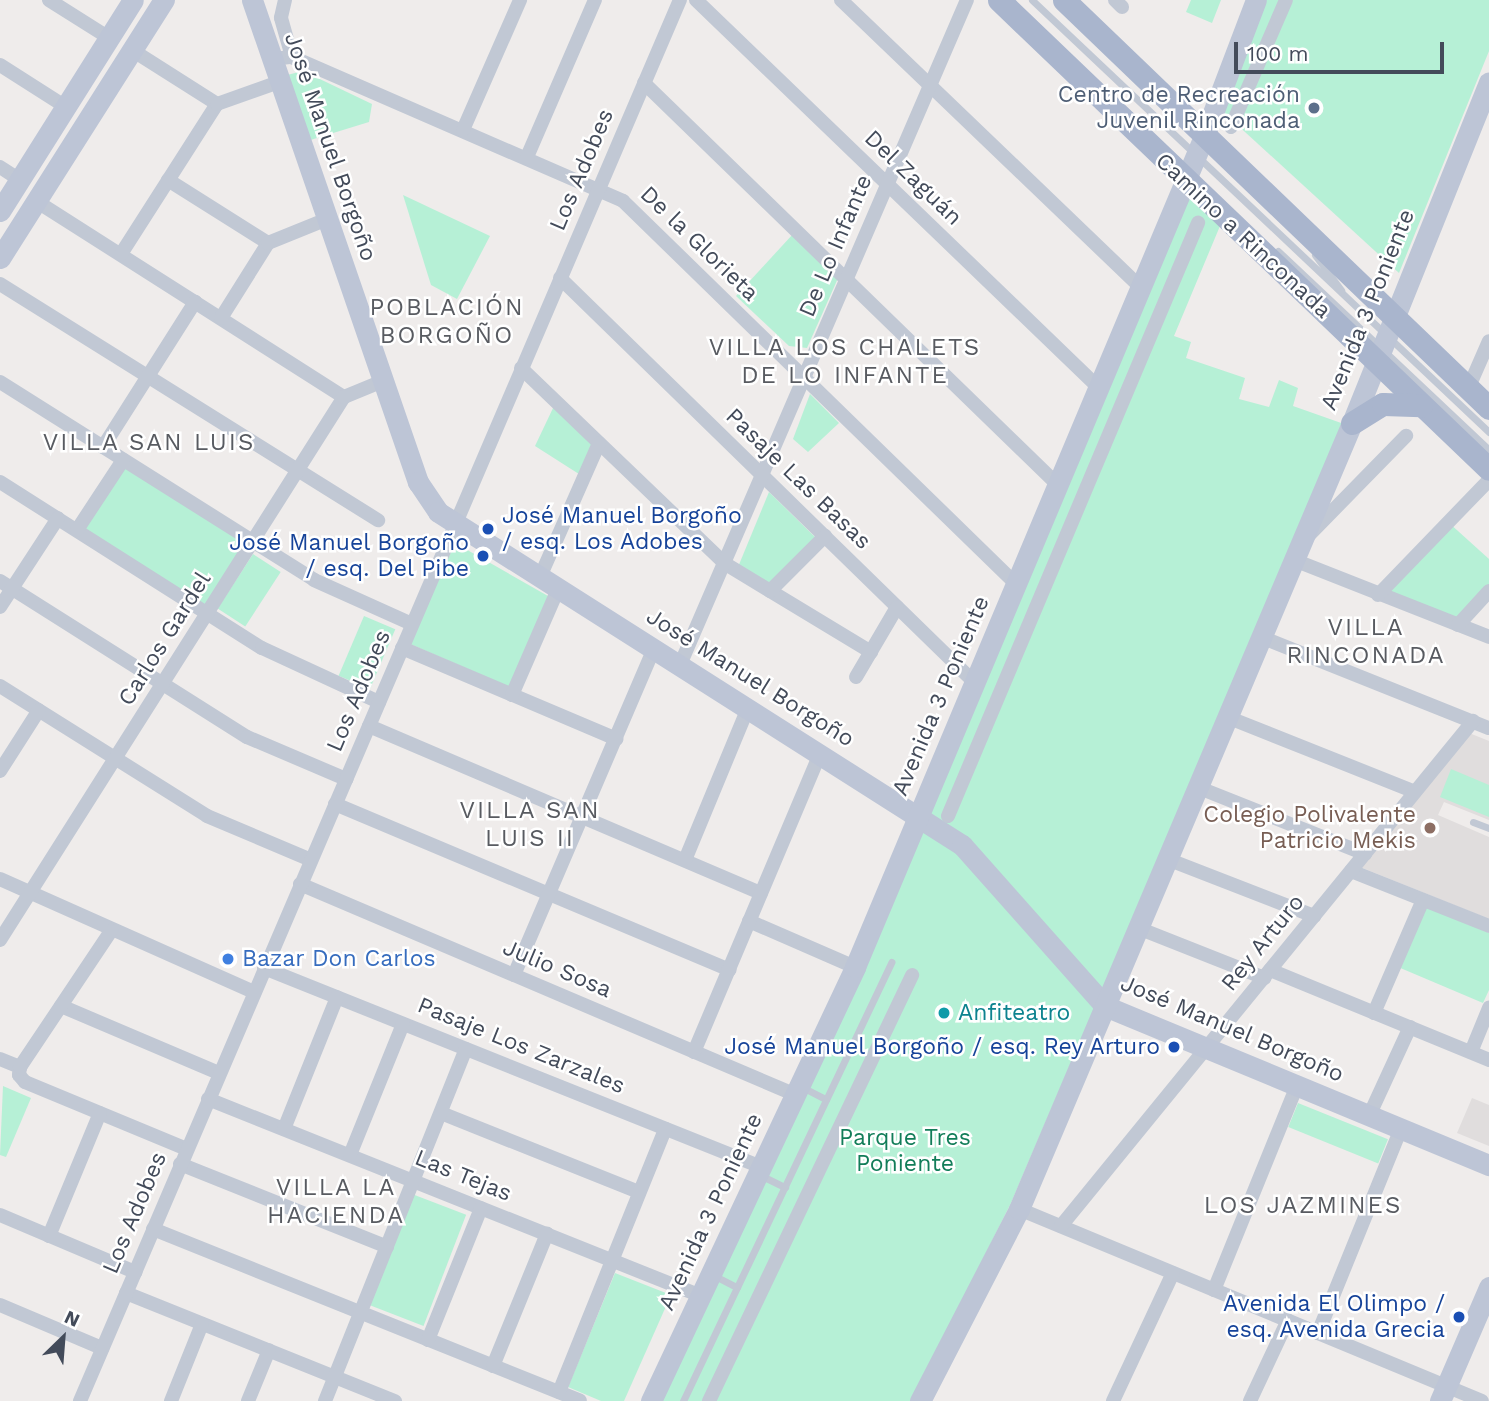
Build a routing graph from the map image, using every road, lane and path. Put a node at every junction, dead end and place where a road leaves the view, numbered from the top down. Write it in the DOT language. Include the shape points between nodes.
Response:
graph roads {
  1 [pos="49,0"];
  2 [pos="133,0"];
  3 [pos="163,0"];
  4 [pos="252,0"];
  5 [pos="285,0"];
  6 [pos="520,0"];
  7 [pos="595,0"];
  8 [pos="680,0"];
  9 [pos="696,0"];
  10 [pos="841,0"];
  11 [pos="967,0"];
  12 [pos="999,0"];
  13 [pos="1012,0"];
  14 [pos="1032,0"];
  15 [pos="1064,0"];
  16 [pos="1256,0"];
  17 [pos="1286,0"];
  18 [pos="1084,8"];
  19 [pos="109,38"];
  20 [pos="132,50"];
  21 [pos="282,58"];
  22 [pos="0,65"];
  23 [pos="279,82"];
  24 [pos="1489,82"];
  25 [pos="644,83"];
  26 [pos="930,86"];
  27 [pos="217,104"];
  28 [pos="66,107"];
  29 [pos="1231,127"];
  30 [pos="463,130"];
  31 [pos="1205,134"];
  32 [pos="527,157"];
  33 [pos="0,167"];
  34 [pos="1190,170"];
  35 [pos="20,180"];
  36 [pos="168,180"];
  37 [pos="887,185"];
  38 [pos="598,188"];
  39 [pos="36,201"];
  40 [pos="1277,205"];
  41 [pos="1233,209"];
  42 [pos="0,211"];
  43 [pos="327,219"];
  44 [pos="1198,223"];
  45 [pos="1262,237"];
  46 [pos="268,243"];
  47 [pos="1272,246"];
  48 [pos="121,254"];
  49 [pos="0,258"];
  50 [pos="560,278"];
  51 [pos="847,279"];
  52 [pos="0,284"];
  53 [pos="1141,288"];
  54 [pos="195,302"];
  55 [pos="1352,304"];
  56 [pos="221,318"];
  57 [pos="1338,325"];
  58 [pos="1384,340"];
  59 [pos="1489,341"];
  60 [pos="521,368"];
  61 [pos="149,375"];
  62 [pos="804,378"];
  63 [pos="383,381"];
  64 [pos="0,382"];
  65 [pos="1099,388"];
  66 [pos="1468,390"];
  67 [pos="344,397"];
  68 [pos="1421,405"];
  69 [pos="1489,408"];
  70 [pos="1352,422"];
  71 [pos="1489,432"];
  72 [pos="1406,436"];
  73 [pos="599,443"];
  74 [pos="103,447"];
  75 [pos="1489,450"];
  76 [pos="123,460"];
  77 [pos="1489,469"];
  78 [pos="298,470"];
  79 [pos="762,475"];
  80 [pos="1489,480"];
  81 [pos="0,482"];
  82 [pos="1058,485"];
  83 [pos="58,518"];
  84 [pos="378,520"];
  85 [pos="453,524"];
  86 [pos="77,530"];
  87 [pos="825,536"];
  88 [pos="253,542"];
  89 [pos="1297,552"];
  90 [pos="724,563"];
  91 [pos="549,583"];
  92 [pos="6,585"];
  93 [pos="1017,585"];
  94 [pos="770,591"];
  95 [pos="1489,591"];
  96 [pos="1378,595"];
  97 [pos="0,607"];
  98 [pos="897,607"];
  99 [pos="208,613"];
  100 [pos="412,624"];
  101 [pos="1458,625"];
  102 [pos="1261,637"];
  103 [pos="1489,637"];
  104 [pos="402,648"];
  105 [pos="654,649"];
  106 [pos="871,652"];
  107 [pos="680,665"];
  108 [pos="856,677"];
  109 [pos="975,683"];
  110 [pos="163,685"];
  111 [pos="0,686"];
  112 [pos="512,695"];
  113 [pos="379,702"];
  114 [pos="748,708"];
  115 [pos="38,710"];
  116 [pos="1227,718"];
  117 [pos="1473,721"];
  118 [pos="369,726"];
  119 [pos="1489,728"];
  120 [pos="616,739"];
  121 [pos="820,754"];
  122 [pos="116,759"];
  123 [pos="0,771"];
  124 [pos="346,779"];
  125 [pos="1197,787"];
  126 [pos="1415,792"];
  127 [pos="335,804"];
  128 [pos="919,816"];
  129 [pos="948,816"];
  130 [pos="582,817"];
  131 [pos="1473,822"];
  132 [pos="1489,828"];
  133 [pos="1365,854"];
  134 [pos="311,859"];
  135 [pos="1167,859"];
  136 [pos="685,860"];
  137 [pos="1351,871"];
  138 [pos="0,879"];
  139 [pos="300,884"];
  140 [pos="761,893"];
  141 [pos="549,894"];
  142 [pos="30,896"];
  143 [pos="1423,900"];
  144 [pos="1314,916"];
  145 [pos="749,921"];
  146 [pos="1489,926"];
  147 [pos="1138,928"];
  148 [pos="111,931"];
  149 [pos="0,940"];
  150 [pos="891,962"];
  151 [pos="855,967"];
  152 [pos="264,968"];
  153 [pos="729,970"];
  154 [pos="1267,974"];
  155 [pos="514,975"];
  156 [pos="912,975"];
  157 [pos="254,992"];
  158 [pos="337,997"];
  159 [pos="61,1006"];
  160 [pos="1105,1006"];
  161 [pos="1489,1008"];
  162 [pos="1374,1013"];
  163 [pos="403,1024"];
  164 [pos="1409,1027"];
  165 [pos="466,1049"];
  166 [pos="1206,1049"];
  167 [pos="694,1052"];
  168 [pos="1471,1052"];
  169 [pos="0,1059"];
  170 [pos="1489,1059"];
  171 [pos="20,1067"];
  172 [pos="219,1073"];
  173 [pos="1297,1086"];
  174 [pos="798,1091"];
  175 [pos="208,1099"];
  176 [pos="826,1099"];
  177 [pos="441,1112"];
  178 [pos="100,1113"];
  179 [pos="1369,1116"];
  180 [pos="284,1129"];
  181 [pos="665,1129"];
  182 [pos="1401,1129"];
  183 [pos="187,1149"];
  184 [pos="350,1156"];
  185 [pos="180,1164"];
  186 [pos="1489,1165"];
  187 [pos="760,1171"];
  188 [pos="414,1181"];
  189 [pos="785,1187"];
  190 [pos="639,1192"];
  191 [pos="481,1208"];
  192 [pos="1019,1209"];
  193 [pos="0,1215"];
  194 [pos="1061,1227"];
  195 [pos="153,1229"];
  196 [pos="547,1234"];
  197 [pos="49,1236"];
  198 [pos="387,1247"];
  199 [pos="612,1260"];
  200 [pos="135,1272"];
  201 [pos="1173,1273"];
  202 [pos="711,1274"];
  203 [pos="737,1287"];
  204 [pos="1489,1287"];
  205 [pos="1214,1290"];
  206 [pos="125,1293"];
  207 [pos="701,1296"];
  208 [pos="0,1305"];
  209 [pos="361,1312"];
  210 [pos="1288,1320"];
  211 [pos="202,1324"];
  212 [pos="1318,1333"];
  213 [pos="428,1340"];
  214 [pos="102,1348"];
  215 [pos="269,1350"];
  216 [pos="493,1366"];
  217 [pos="335,1377"];
  218 [pos="559,1392"];
  219 [pos="1443,1394"];
  220 [pos="80,1401"];
  221 [pos="171,1401"];
  222 [pos="248,1401"];
  223 [pos="325,1401"];
  224 [pos="395,1401"];
  225 [pos="580,1401"];
  226 [pos="651,1401"];
  227 [pos="683,1401"];
  228 [pos="709,1401"];
  229 [pos="920,1401"];
  230 [pos="1113,1401"];
  231 [pos="1250,1401"];
  232 [pos="1482,1401"];
  1 -- 19 [label="street"];
  2 -- 19 [label="street"];
  3 -- 20 [label="street"];
  4 -- 21 [label="street, José Manuel Borgoño"];
  5 -- 21 [label="street"];
  6 -- 30 [label="street"];
  7 -- 32 [label="street"];
  8 -- 25 [label="street, Los Adobes"];
  9 -- 37 [label="street, Del Zaguán"];
  10 -- 26 [label="street"];
  11 -- 26 [label="street, De Lo Infante"];
  12 -- 34 [label="main road, Camino a Rinconada"];
  13 -- 34 [label="lane"];
  14 -- 34 [label="lane"];
  15 -- 18 [label="main road, Camino a Rinconada"];
  16 -- 31 [label="street, Avenida 3 Poniente"];
  17 -- 29 [label="street"];
  18 -- 31 [label="main road, Camino a Rinconada"];
  19 -- 28 [label="street"];
  20 -- 27 [label="street"];
  20 -- 39 [label="street"];
  21 -- 23 [label="street, José Manuel Borgoño"];
  21 -- 30 [label="street, De la Glorieta"];
  22 -- 28 [label="street"];
  23 -- 27 [label="street"];
  23 -- 43 [label="street, José Manuel Borgoño"];
  24 -- 58 [label="street, Avenida 3 Poniente"];
  25 -- 38 [label="street, Los Adobes"];
  25 -- 51 [label="street"];
  26 -- 37 [label="street, De Lo Infante"];
  26 -- 53 [label="street"];
  27 -- 36 [label="street"];
  28 -- 35 [label="street"];
  30 -- 32 [label="street, De la Glorieta"];
  31 -- 34 [label="street, Avenida 3 Poniente"];
  31 -- 40 [label="main road, Camino a Rinconada"];
  32 -- 38 [label="street, De la Glorieta"];
  33 -- 35 [label="street"];
  34 -- 41 [label="lane"];
  34 -- 53 [label="street, Avenida 3 Poniente"];
  34 -- 55 [label="lane"];
  34 -- 57 [label="main road, Camino a Rinconada"];
  35 -- 42 [label="street"];
  36 -- 46 [label="street"];
  36 -- 48 [label="street"];
  37 -- 51 [label="street, De Lo Infante"];
  37 -- 65 [label="street, Del Zaguán"];
  38 -- 50 [label="street, Los Adobes"];
  38 -- 62 [label="street, De la Glorieta" via="630,207"];
  39 -- 48 [label="street"];
  39 -- 49 [label="street"];
  40 -- 55 [label="lane"];
  40 -- 58 [label="main road, Camino a Rinconada"];
  41 -- 45 [label="lane"];
  41 -- 57 [label="lane"];
  43 -- 46 [label="street"];
  43 -- 63 [label="street, José Manuel Borgoño"];
  44 -- 129 [label="street"];
  46 -- 56 [label="street"];
  47 -- 58 [label="lane"];
  48 -- 54 [label="street"];
  50 -- 60 [label="street, Los Adobes"];
  50 -- 79 [label="street, Pasaje Las Basas"];
  51 -- 62 [label="street, De Lo Infante"];
  51 -- 82 [label="street"];
  52 -- 61 [label="street"];
  53 -- 65 [label="street, Avenida 3 Poniente"];
  54 -- 56 [label="street"];
  54 -- 61 [label="street"];
  55 -- 58 [label="lane"];
  56 -- 67 [label="street"];
  57 -- 58 [label="main road, Camino a Rinconada"];
  58 -- 66 [label="main road, Camino a Rinconada"];
  58 -- 68 [label="main road, Camino a Rinconada"];
  58 -- 70 [label="street, Avenida 3 Poniente"];
  58 -- 71 [label="lane"];
  58 -- 75 [label="lane"];
  59 -- 66 [label="street"];
  60 -- 73 [label="street"];
  60 -- 85 [label="street, Los Adobes"];
  61 -- 74 [label="street"];
  61 -- 78 [label="street"];
  62 -- 79 [label="street, De Lo Infante"];
  62 -- 93 [label="street, De la Glorieta"];
  63 -- 67 [label="street"];
  63 -- 85 [label="street, José Manuel Borgoño" via="424,494"];
  64 -- 74 [label="street"];
  65 -- 82 [label="street, Avenida 3 Poniente"];
  66 -- 69 [label="main road, Camino a Rinconada"];
  67 -- 78 [label="street, Carlos Gardel"];
  68 -- 70 [label="main road" via="1383,404"];
  68 -- 77 [label="main road, Camino a Rinconada"];
  70 -- 89 [label="street, Avenida 3 Poniente"];
  72 -- 89 [label="street"];
  73 -- 90 [label="street"];
  73 -- 91 [label="street"];
  74 -- 76 [label="street"];
  76 -- 86 [label="street"];
  76 -- 88 [label="street"];
  78 -- 84 [label="street"];
  78 -- 88 [label="street, Carlos Gardel"];
  79 -- 87 [label="street, Pasaje Las Basas"];
  79 -- 90 [label="street, De Lo Infante"];
  80 -- 96 [label="street"];
  81 -- 83 [label="street"];
  82 -- 93 [label="street, Avenida 3 Poniente"];
  83 -- 86 [label="street"];
  83 -- 92 [label="street"];
  85 -- 91 [label="street, José Manuel Borgoño"];
  85 -- 100 [label="street, Los Adobes"];
  86 -- 99 [label="street"];
  87 -- 94 [label="street"];
  87 -- 98 [label="street, Pasaje Las Basas"];
  88 -- 99 [label="street, Carlos Gardel"];
  88 -- 100 [label="street" via="335,592"];
  89 -- 96 [label="street"];
  89 -- 102 [label="street, Avenida 3 Poniente"];
  90 -- 94 [label="street"];
  90 -- 107 [label="street, De Lo Infante"];
  91 -- 105 [label="street, José Manuel Borgoño"];
  91 -- 112 [label="street"];
  92 -- 97 [label="street"];
  92 -- 110 [label="street"];
  93 -- 109 [label="street, Avenida 3 Poniente"];
  94 -- 106 [label="street"];
  95 -- 101 [label="street"];
  96 -- 101 [label="street"];
  98 -- 106 [label="street"];
  98 -- 109 [label="street, Pasaje Las Basas"];
  99 -- 110 [label="street, Carlos Gardel"];
  99 -- 113 [label="street" via="283,659"];
  100 -- 104 [label="street, Los Adobes"];
  101 -- 103 [label="street"];
  102 -- 116 [label="street, Avenida 3 Poniente"];
  102 -- 117 [label="street"];
  104 -- 112 [label="street"];
  104 -- 113 [label="street, Los Adobes"];
  105 -- 107 [label="street, José Manuel Borgoño"];
  105 -- 120 [label="street"];
  106 -- 108 [label="street"];
  107 -- 114 [label="street, José Manuel Borgoño"];
  109 -- 128 [label="street, Avenida 3 Poniente"];
  110 -- 122 [label="street, Carlos Gardel"];
  110 -- 124 [label="street" via="247,737"];
  111 -- 115 [label="street"];
  112 -- 120 [label="street"];
  113 -- 118 [label="street, Los Adobes"];
  114 -- 121 [label="street, José Manuel Borgoño"];
  114 -- 136 [label="street"];
  115 -- 122 [label="street"];
  115 -- 123 [label="street"];
  116 -- 125 [label="street, Avenida 3 Poniente"];
  116 -- 126 [label="street"];
  117 -- 119 [label="street"];
  117 -- 126 [label="street, Rey Arturo"];
  118 -- 124 [label="street, Los Adobes"];
  118 -- 130 [label="street"];
  120 -- 130 [label="street"];
  121 -- 128 [label="street, José Manuel Borgoño"];
  121 -- 140 [label="street"];
  122 -- 134 [label="street" via="207,817"];
  122 -- 142 [label="street, Carlos Gardel"];
  124 -- 127 [label="street, Los Adobes"];
  125 -- 133 [label="street"];
  125 -- 135 [label="street, Avenida 3 Poniente"];
  126 -- 133 [label="street, Rey Arturo"];
  127 -- 134 [label="street, Los Adobes"];
  127 -- 141 [label="street"];
  128 -- 151 [label="street, Avenida 3 Poniente"];
  128 -- 160 [label="street, José Manuel Borgoño" via="974,855"];
  130 -- 136 [label="street"];
  130 -- 141 [label="street"];
  131 -- 132 [label="lane"];
  133 -- 137 [label="street, Rey Arturo"];
  134 -- 139 [label="street, Los Adobes"];
  135 -- 144 [label="street"];
  135 -- 147 [label="street, Avenida 3 Poniente"];
  136 -- 140 [label="street"];
  137 -- 143 [label="street"];
  137 -- 144 [label="street, Rey Arturo"];
  138 -- 142 [label="street"];
  139 -- 152 [label="street, Los Adobes"];
  139 -- 155 [label="street, Julio Sosa"];
  140 -- 145 [label="street"];
  141 -- 153 [label="street"];
  141 -- 155 [label="street"];
  142 -- 148 [label="street"];
  142 -- 149 [label="street, Carlos Gardel"];
  143 -- 146 [label="street"];
  143 -- 162 [label="street"];
  144 -- 154 [label="street, Rey Arturo"];
  145 -- 151 [label="street"];
  145 -- 153 [label="street"];
  147 -- 154 [label="street"];
  147 -- 160 [label="street, Avenida 3 Poniente"];
  148 -- 157 [label="street"];
  148 -- 159 [label="street"];
  150 -- 176 [label="lane"];
  151 -- 174 [label="street, Avenida 3 Poniente"];
  152 -- 157 [label="street, Los Adobes"];
  152 -- 158 [label="street, Pasaje Los Zarzales"];
  153 -- 167 [label="street"];
  154 -- 162 [label="street"];
  154 -- 166 [label="street, Rey Arturo"];
  155 -- 167 [label="street, Julio Sosa"];
  156 -- 228 [label="street"];
  157 -- 172 [label="street, Los Adobes"];
  158 -- 163 [label="street, Pasaje Los Zarzales"];
  158 -- 180 [label="street"];
  159 -- 171 [label="street"];
  159 -- 172 [label="street"];
  160 -- 166 [label="street, José Manuel Borgoño"];
  160 -- 192 [label="street, Avenida 3 Poniente"];
  161 -- 168 [label="street"];
  162 -- 164 [label="street"];
  163 -- 165 [label="street, Pasaje Los Zarzales"];
  163 -- 184 [label="street"];
  164 -- 168 [label="street"];
  164 -- 179 [label="street"];
  165 -- 177 [label="street"];
  165 -- 181 [label="street, Pasaje Los Zarzales"];
  166 -- 173 [label="street, José Manuel Borgoño"];
  166 -- 194 [label="street, Rey Arturo"];
  167 -- 174 [label="street, Julio Sosa"];
  168 -- 170 [label="street"];
  169 -- 171 [label="street"];
  171 -- 178 [label="street" via="25,1082"];
  172 -- 175 [label="street, Los Adobes"];
  173 -- 179 [label="street, José Manuel Borgoño"];
  173 -- 205 [label="street"];
  174 -- 176 [label="lane"];
  174 -- 187 [label="street, Avenida 3 Poniente"];
  175 -- 180 [label="street, Las Tejas"];
  175 -- 183 [label="street, Los Adobes"];
  176 -- 189 [label="lane"];
  177 -- 188 [label="street"];
  177 -- 190 [label="street"];
  178 -- 183 [label="street"];
  178 -- 197 [label="street"];
  179 -- 182 [label="street, José Manuel Borgoño"];
  180 -- 184 [label="street, Las Tejas"];
  181 -- 187 [label="street, Pasaje Los Zarzales"];
  181 -- 190 [label="street"];
  182 -- 186 [label="street, José Manuel Borgoño"];
  182 -- 212 [label="street"];
  183 -- 185 [label="street, Los Adobes"];
  184 -- 188 [label="street, Las Tejas"];
  185 -- 195 [label="street, Los Adobes"];
  185 -- 198 [label="street"];
  187 -- 189 [label="lane"];
  187 -- 202 [label="street, Avenida 3 Poniente"];
  188 -- 191 [label="street, Las Tejas"];
  188 -- 198 [label="street"];
  189 -- 203 [label="lane"];
  190 -- 199 [label="street"];
  191 -- 196 [label="street, Las Tejas"];
  191 -- 213 [label="street"];
  192 -- 194 [label="street"];
  192 -- 229 [label="street, Avenida 3 Poniente"];
  193 -- 197 [label="street"];
  194 -- 201 [label="street"];
  195 -- 200 [label="street, Los Adobes"];
  195 -- 209 [label="street"];
  196 -- 199 [label="street, Las Tejas"];
  196 -- 216 [label="street"];
  197 -- 200 [label="street"];
  198 -- 209 [label="street"];
  199 -- 207 [label="street, Las Tejas"];
  199 -- 218 [label="street"];
  200 -- 206 [label="street, Los Adobes"];
  201 -- 205 [label="street"];
  201 -- 230 [label="street"];
  202 -- 203 [label="lane"];
  202 -- 207 [label="street, Avenida 3 Poniente"];
  203 -- 227 [label="lane"];
  204 -- 219 [label="street"];
  205 -- 210 [label="street"];
  206 -- 211 [label="street"];
  206 -- 214 [label="street, Los Adobes"];
  207 -- 226 [label="street, Avenida 3 Poniente"];
  208 -- 214 [label="street"];
  209 -- 213 [label="street"];
  209 -- 217 [label="street"];
  210 -- 212 [label="street"];
  210 -- 231 [label="street"];
  211 -- 215 [label="street"];
  211 -- 221 [label="street"];
  212 -- 219 [label="street"];
  213 -- 216 [label="street"];
  214 -- 220 [label="street, Los Adobes"];
  215 -- 217 [label="street"];
  215 -- 222 [label="street"];
  216 -- 218 [label="street"];
  217 -- 223 [label="street"];
  217 -- 224 [label="street"];
  218 -- 225 [label="street"];
  219 -- 232 [label="street"];
}
